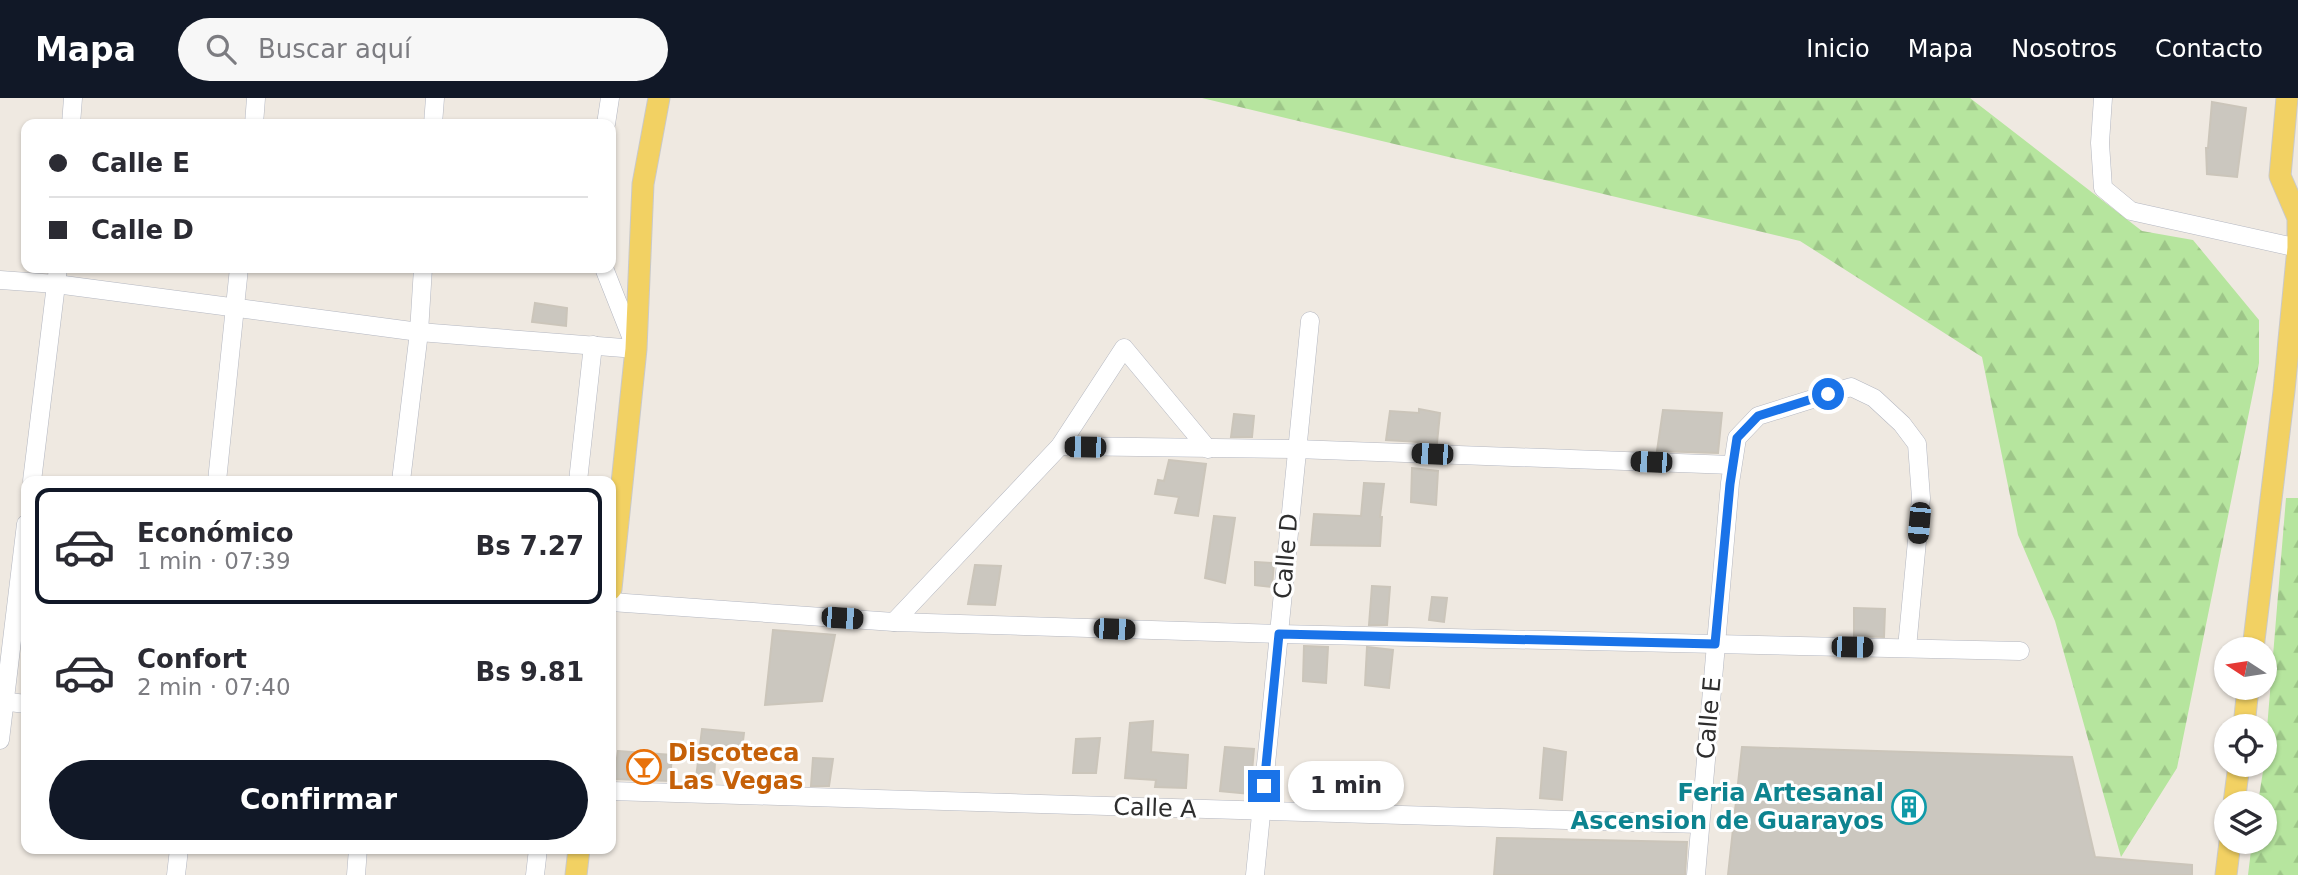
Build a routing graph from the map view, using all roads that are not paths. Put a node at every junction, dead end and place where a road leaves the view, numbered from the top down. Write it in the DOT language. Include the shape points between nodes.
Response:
graph roads {
  1 [pos="74,98"];
  2 [pos="256,98"];
  3 [pos="435,98"];
  4 [pos="610,98"];
  5 [pos="659,98"];
  6 [pos="2103,98"];
  7 [pos="2287,98"];
  8 [pos="72,119"];
  9 [pos="254,119"];
  10 [pos="433,119"];
  11 [pos="607,119"];
  12 [pos="2298,248"];
  13 [pos="238,273"];
  14 [pos="423,273"];
  15 [pos="606,273"];
  16 [pos="57,276"];
  17 [pos="0,280"];
  18 [pos="234,309"];
  19 [pos="1310,321"];
  20 [pos="419,332"];
  21 [pos="593,345"];
  22 [pos="636,349"];
  23 [pos="2291,391"];
  24 [pos="1060,446"];
  25 [pos="1208,449"];
  26 [pos="1296,449"];
  27 [pos="1732,465"];
  28 [pos="33,476"];
  29 [pos="217,476"];
  30 [pos="402,476"];
  31 [pos="579,476"];
  32 [pos="616,513"];
  33 [pos="21,561"];
  34 [pos="616,602"];
  35 [pos="894,622"];
  36 [pos="1279,634"];
  37 [pos="2255,637"];
  38 [pos="1715,644"];
  39 [pos="1907,648"];
  40 [pos="2020,651"];
  41 [pos="2,701"];
  42 [pos="21,703"];
  43 [pos="0,740"];
  44 [pos="616,791"];
  45 [pos="1262,811"];
  46 [pos="1700,824"];
  47 [pos="178,854"];
  48 [pos="358,854"];
  49 [pos="537,854"];
  50 [pos="578,854"];
  51 [pos="2229,854"];
  52 [pos="176,875"];
  53 [pos="356,875"];
  54 [pos="535,875"];
  55 [pos="576,875"];
  56 [pos="1255,875"];
  57 [pos="1696,875"];
  58 [pos="2226,875"];
  1 -- 8 [label="street"];
  2 -- 9 [label="street"];
  3 -- 10 [label="street"];
  4 -- 11 [label="street"];
  5 -- 22 [label="main road" via="643,184"];
  6 -- 12 [label="street" via="2103,188 2131,211"];
  7 -- 12 [label="main road" via="2280,176 2298,218"];
  12 -- 23 [label="main road"];
  13 -- 18 [label="street"];
  14 -- 20 [label="street"];
  15 -- 22 [label="street"];
  16 -- 17 [label="street"];
  16 -- 18 [label="street"];
  16 -- 28 [label="street"];
  18 -- 20 [label="street"];
  18 -- 29 [label="street"];
  19 -- 26 [label="street, Calle D"];
  20 -- 21 [label="street"];
  20 -- 30 [label="street"];
  21 -- 22 [label="street"];
  21 -- 31 [label="street"];
  22 -- 32 [label="main road"];
  23 -- 37 [label="main road"];
  24 -- 25 [label="street"];
  24 -- 25 [label="street" via="1124,348"];
  24 -- 35 [label="street"];
  25 -- 26 [label="street"];
  26 -- 27 [label="street"];
  26 -- 36 [label="street, Calle D"];
  27 -- 38 [label="street, Calle E"];
  27 -- 39 [label="street, Calle E" via="1737,438 1758,416 1851,387 1874,398 1902,424 1917,444 1921,498"];
  33 -- 41 [label="street"];
  34 -- 35 [label="street"];
  35 -- 36 [label="street"];
  36 -- 38 [label="street"];
  36 -- 45 [label="street, Calle D"];
  38 -- 39 [label="street"];
  38 -- 46 [label="street, Calle E"];
  39 -- 40 [label="street"];
  41 -- 42 [label="street"];
  41 -- 43 [label="street"];
  44 -- 45 [label="street, Calle A"];
  45 -- 46 [label="street, Calle A"];
  45 -- 56 [label="street, Calle D"];
  46 -- 57 [label="street, Calle E"];
  47 -- 52 [label="street"];
  48 -- 53 [label="street"];
  49 -- 54 [label="street"];
  50 -- 55 [label="main road"];
  51 -- 58 [label="main road"];
}
